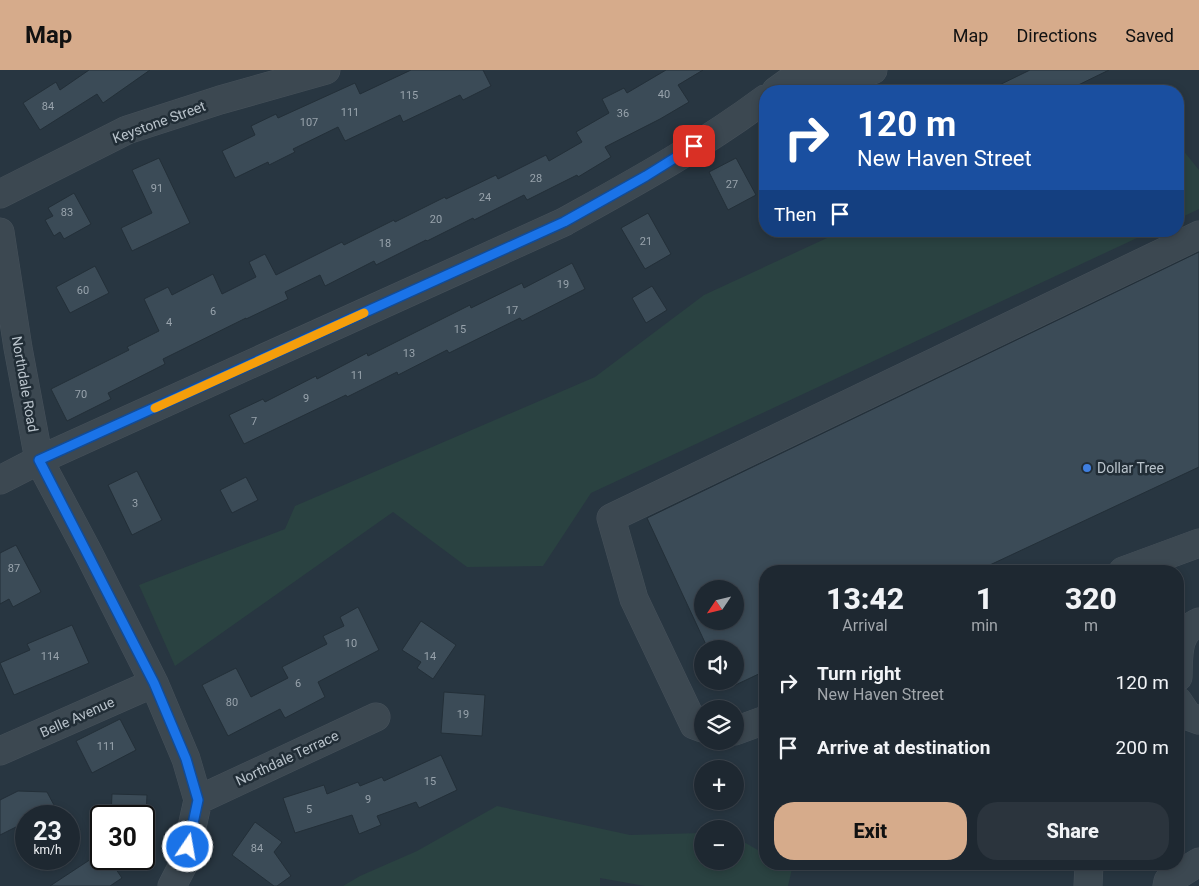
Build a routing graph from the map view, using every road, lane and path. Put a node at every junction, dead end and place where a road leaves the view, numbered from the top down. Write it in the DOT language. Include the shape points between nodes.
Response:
graph roads {
  1 [pos="326,70"];
  2 [pos="873,70"];
  3 [pos="783,81"];
  4 [pos="759,103"];
  5 [pos="0,194"];
  6 [pos="0,232"];
  7 [pos="1199,234"];
  8 [pos="39,460"];
  9 [pos="0,480"];
  10 [pos="1199,543"];
  11 [pos="1150,565"];
  12 [pos="1199,622"];
  13 [pos="1184,636"];
  14 [pos="154,683"];
  15 [pos="1184,710"];
  16 [pos="376,717"];
  17 [pos="1199,720"];
  18 [pos="759,722"];
  19 [pos="694,725"];
  20 [pos="744,728"];
  21 [pos="0,751"];
  22 [pos="198,800"];
  23 [pos="1199,862"];
  24 [pos="1089,870"];
  25 [pos="173,886"];
  26 [pos="1088,886"];
  27 [pos="1167,886"];
  1 -- 5 [label="street, Keystone Street" via="127,130"];
  2 -- 3 [label="street"];
  4 -- 8 [label="street" via="646,176 564,222"];
  6 -- 8 [label="street, Northdale Road"];
  7 -- 19 [label="street" via="611,518 634,599"];
  8 -- 9 [label="street"];
  8 -- 14 [label="street, Northdale Road"];
  10 -- 11 [label="street"];
  12 -- 13 [label="street" via="1192,625"];
  14 -- 21 [label="street, Belle Avenue"];
  14 -- 22 [label="street, Northdale Road" via="186,759"];
  15 -- 17 [label="street" via="1188,716"];
  16 -- 22 [label="street, Northdale Terrace"];
  18 -- 20 [label="street"];
  22 -- 25 [label="street, Northdale Road" via="184,863"];
  23 -- 27 [label="street" via="1168,881"];
  24 -- 26 [label="street"];
}
